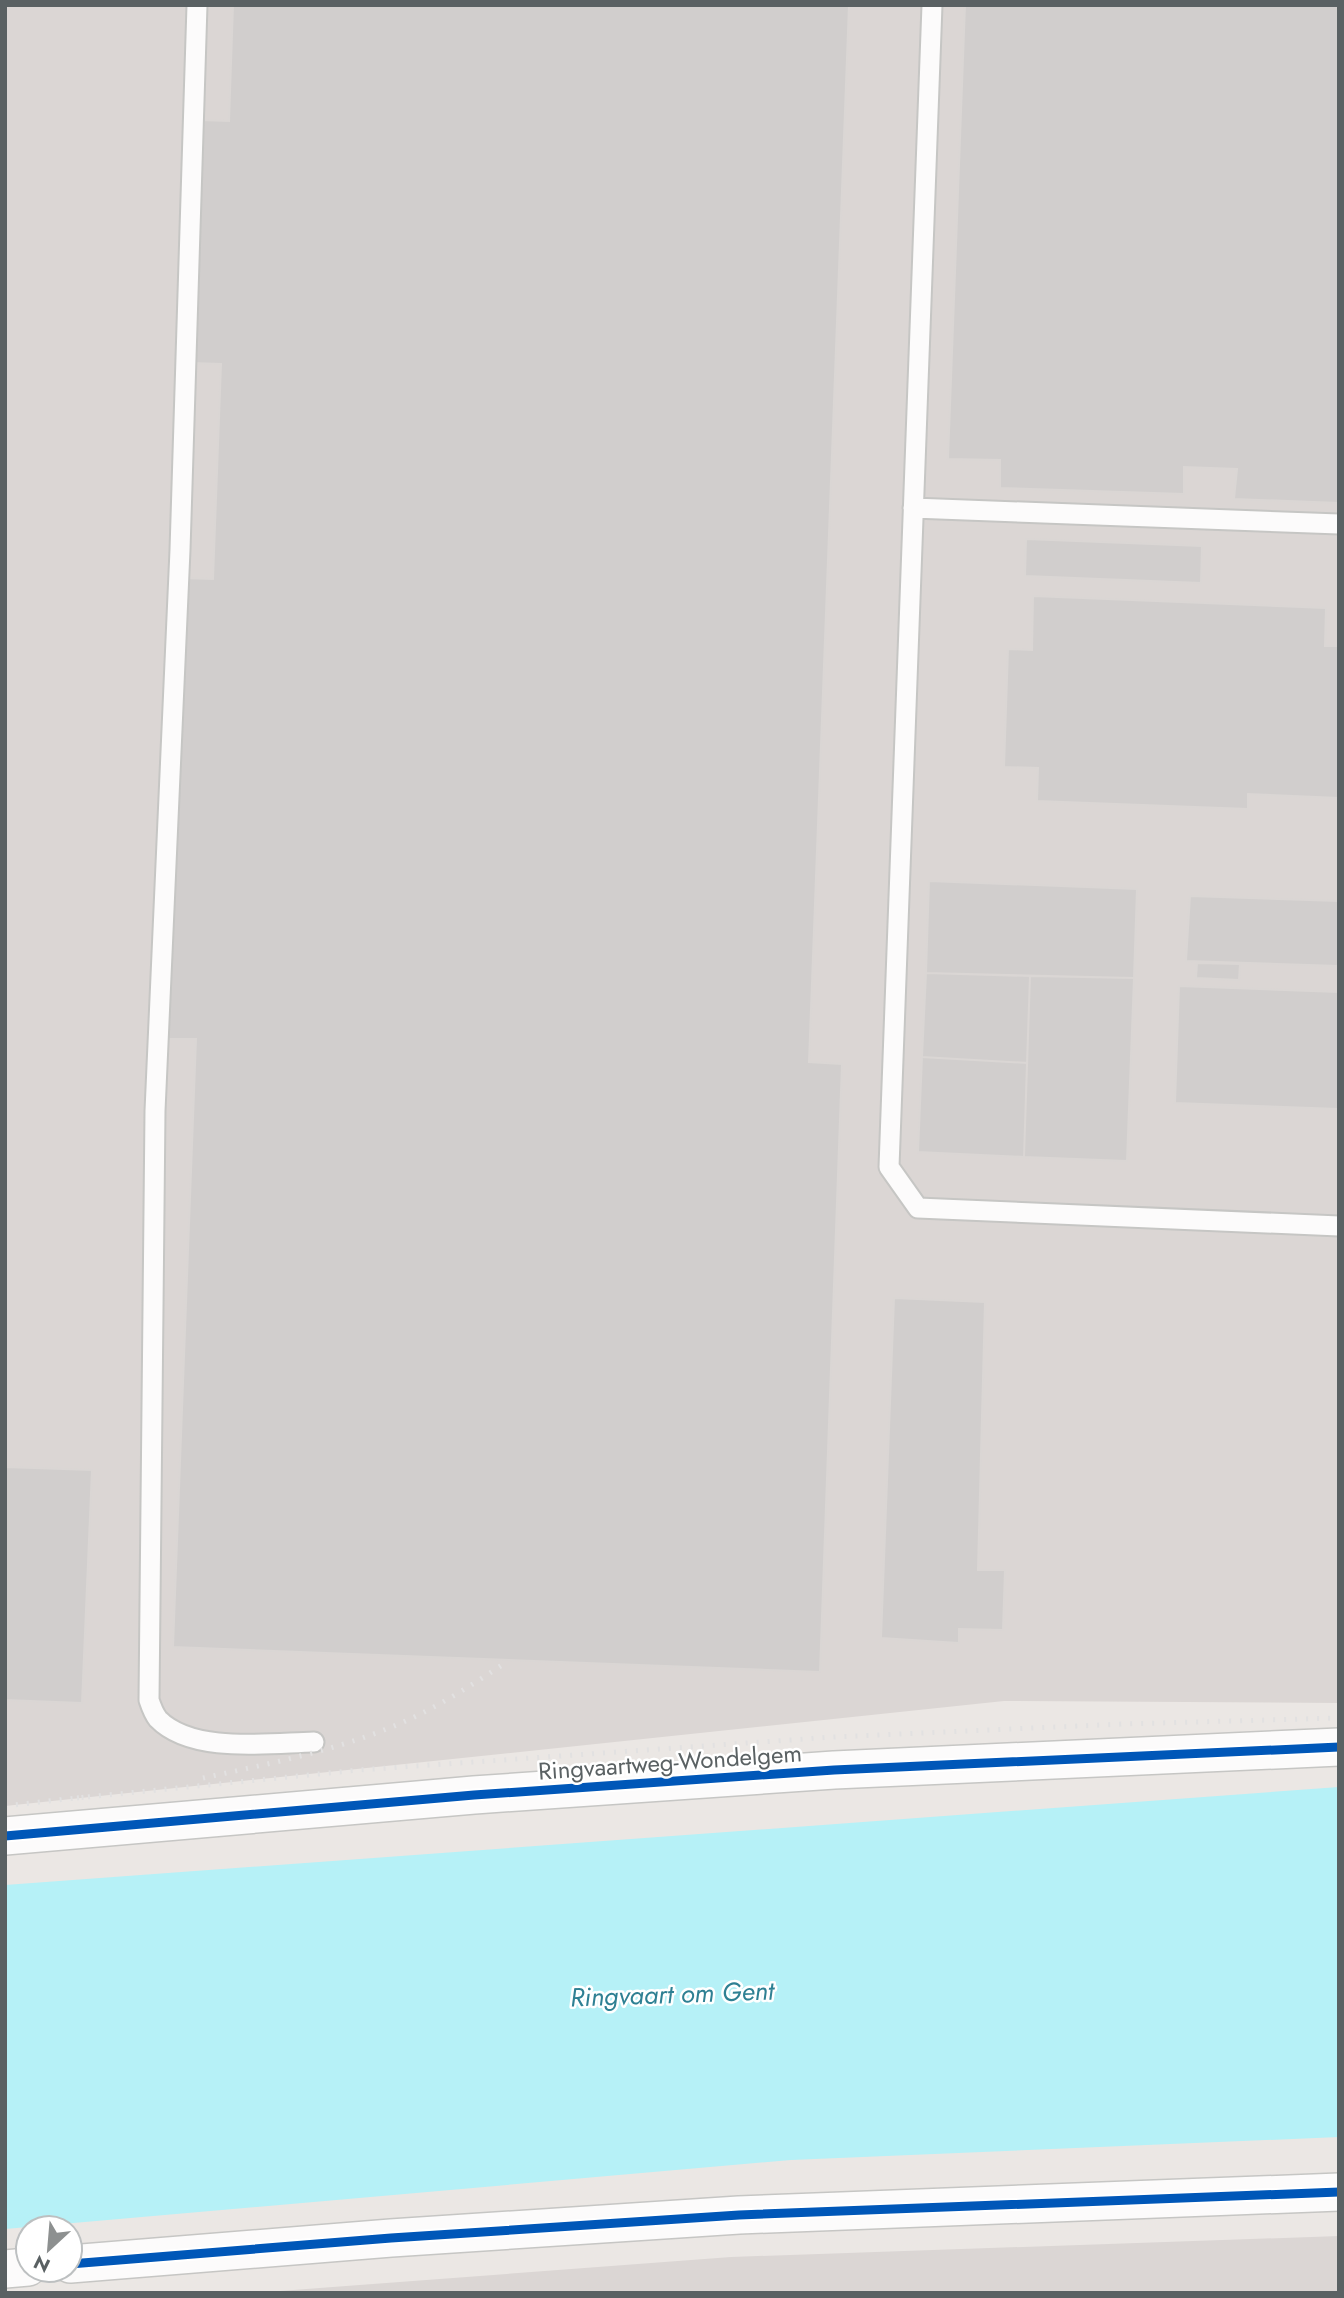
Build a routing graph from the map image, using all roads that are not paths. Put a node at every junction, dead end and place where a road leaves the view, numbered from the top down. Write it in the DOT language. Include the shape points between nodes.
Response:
graph roads {
  1 [pos="197,5"];
  2 [pos="932,5"];
  3 [pos="914,508"];
  4 [pos="1339,524"];
  5 [pos="1339,1226"];
  6 [pos="314,1742"];
  7 [pos="1339,1747"];
  8 [pos="5,1836"];
  9 [pos="1339,2192"];
  10 [pos="84,2263"];
  1 -- 6 [label="lane" via="180,564 155,1111 149,1699 156,1718 181,1735 228,1744"];
  2 -- 3 [label="lane"];
  3 -- 4 [label="lane"];
  3 -- 5 [label="lane" via="889,1167 918,1208"];
  7 -- 8 [label="street, Ringvaartweg-Wondelgem" via="834,1770 474,1795"];
  9 -- 10 [label="street" via="739,2215"];
}
